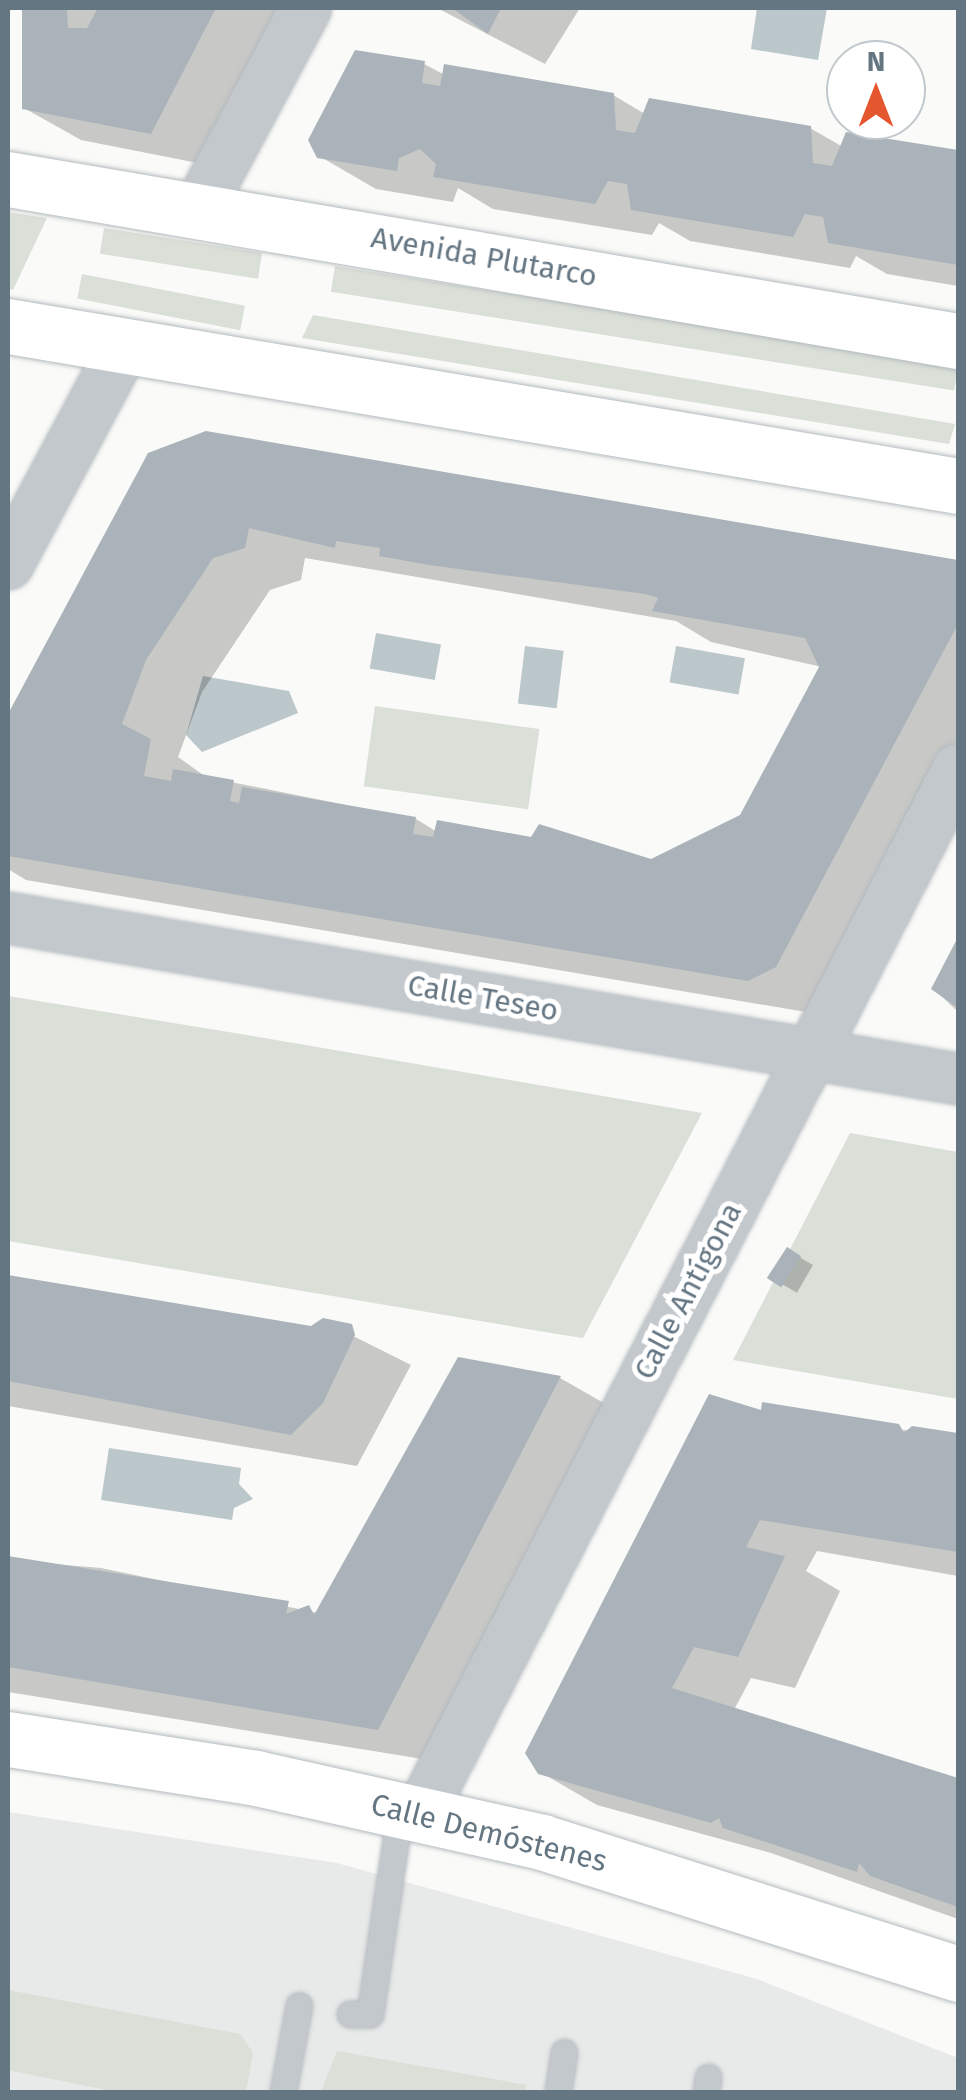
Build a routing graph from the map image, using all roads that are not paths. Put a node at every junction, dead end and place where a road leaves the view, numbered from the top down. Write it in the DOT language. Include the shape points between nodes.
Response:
graph roads {
  1 [pos="306,8"];
  2 [pos="8,179"];
  3 [pos="198,210"];
  4 [pos="8,326"];
  5 [pos="958,340"];
  6 [pos="124,347"];
  7 [pos="958,486"];
  8 [pos="8,564"];
  9 [pos="958,769"];
  10 [pos="8,918"];
  11 [pos="814,1054"];
  12 [pos="958,1079"];
  13 [pos="8,1740"];
  14 [pos="410,1812"];
  15 [pos="958,1974"];
  16 [pos="299,2005"];
  17 [pos="350,2014"];
  18 [pos="564,2052"];
  19 [pos="283,2092"];
  20 [pos="558,2092"];
  1 -- 3 [label="street"];
  2 -- 3 [label="main road, Avenida Plutarco"];
  3 -- 5 [label="main road, Avenida Plutarco"];
  4 -- 6 [label="main road"];
  6 -- 7 [label="main road"];
  6 -- 8 [label="street"];
  9 -- 11 [label="street, Calle Antígona"];
  10 -- 11 [label="street, Calle Teseo"];
  11 -- 12 [label="street, Calle Teseo"];
  11 -- 14 [label="street, Calle Antígona"];
  13 -- 14 [label="main road, Calle Demóstenes"];
  14 -- 15 [label="main road, Calle Demóstenes" via="561,1848"];
  14 -- 17 [label="lane" via="370,2014"];
  16 -- 19 [label="lane"];
  18 -- 20 [label="lane"];
}
